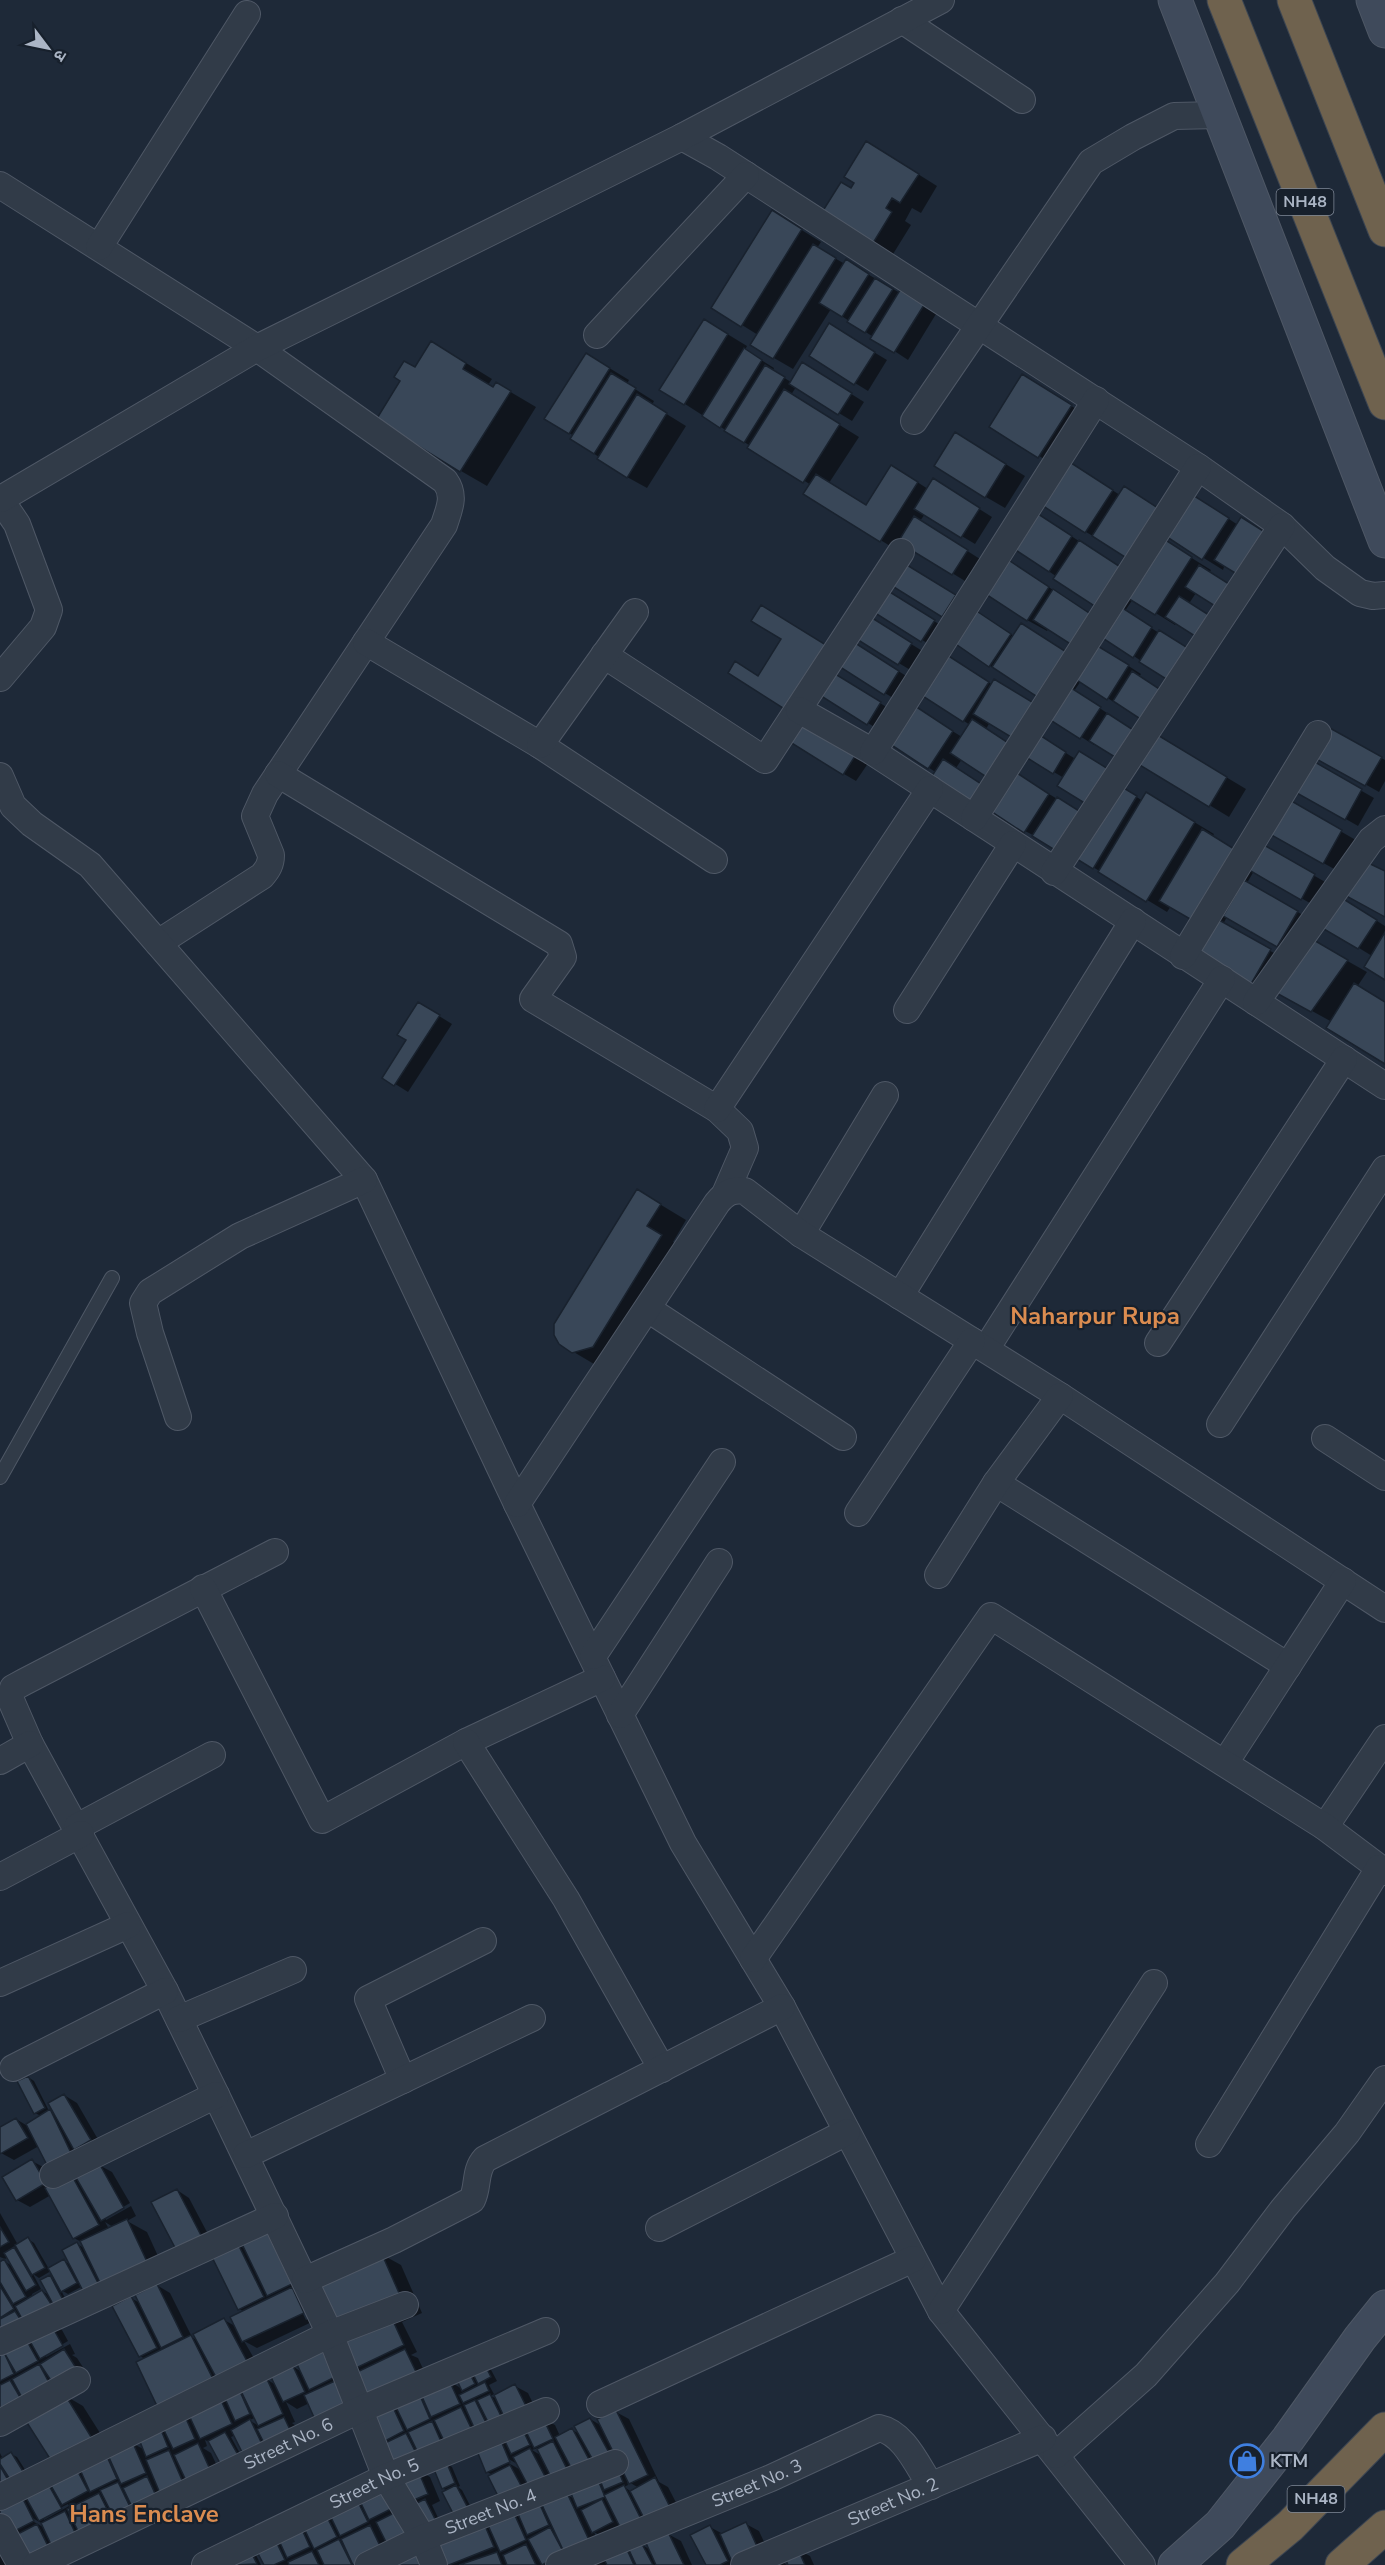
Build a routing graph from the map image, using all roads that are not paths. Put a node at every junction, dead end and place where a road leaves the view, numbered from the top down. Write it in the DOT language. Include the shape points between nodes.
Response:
graph roads {
  1 [pos="941,0"];
  2 [pos="1175,0"];
  3 [pos="1224,0"];
  4 [pos="1294,0"];
  5 [pos="247,14"];
  6 [pos="902,20"];
  7 [pos="1022,100"];
  8 [pos="1219,115"];
  9 [pos="681,136"];
  10 [pos="746,175"];
  11 [pos="0,185"];
  12 [pos="1385,230"];
  13 [pos="99,247"];
  14 [pos="979,327"];
  15 [pos="597,335"];
  16 [pos="258,348"];
  17 [pos="1096,400"];
  18 [pos="1385,403"];
  19 [pos="914,421"];
  20 [pos="1198,467"];
  21 [pos="0,499"];
  22 [pos="1282,526"];
  23 [pos="1385,541"];
  24 [pos="901,552"];
  25 [pos="1385,595"];
  26 [pos="635,612"];
  27 [pos="366,642"];
  28 [pos="604,655"];
  29 [pos="0,678"];
  30 [pos="798,710"];
  31 [pos="1318,734"];
  32 [pos="540,745"];
  33 [pos="873,752"];
  34 [pos="278,774"];
  35 [pos="0,777"];
  36 [pos="930,789"];
  37 [pos="974,818"];
  38 [pos="1385,829"];
  39 [pos="1013,844"];
  40 [pos="714,860"];
  41 [pos="1054,872"];
  42 [pos="1133,921"];
  43 [pos="158,943"];
  44 [pos="1183,956"];
  45 [pos="1222,980"];
  46 [pos="1256,1002"];
  47 [pos="907,1010"];
  48 [pos="1344,1059"];
  49 [pos="1385,1086"];
  50 [pos="885,1095"];
  51 [pos="717,1109"];
  52 [pos="1385,1169"];
  53 [pos="364,1180"];
  54 [pos="724,1194"];
  55 [pos="801,1234"];
  56 [pos="112,1278"];
  57 [pos="900,1296"];
  58 [pos="648,1309"];
  59 [pos="1158,1343"];
  60 [pos="979,1345"];
  61 [pos="1060,1396"];
  62 [pos="178,1416"];
  63 [pos="1220,1424"];
  64 [pos="843,1437"];
  65 [pos="1325,1438"];
  66 [pos="722,1462"];
  67 [pos="0,1476"];
  68 [pos="1385,1477"];
  69 [pos="996,1482"];
  70 [pos="517,1504"];
  71 [pos="858,1513"];
  72 [pos="275,1552"];
  73 [pos="719,1562"];
  74 [pos="938,1575"];
  75 [pos="1342,1581"];
  76 [pos="203,1588"];
  77 [pos="1385,1609"];
  78 [pos="1288,1666"];
  79 [pos="598,1667"];
  80 [pos="620,1715"];
  81 [pos="1385,1738"];
  82 [pos="466,1742"];
  83 [pos="30,1744"];
  84 [pos="212,1755"];
  85 [pos="0,1761"];
  86 [pos="1225,1763"];
  87 [pos="1325,1827"];
  88 [pos="79,1831"];
  89 [pos="1382,1870"];
  90 [pos="0,1877"];
  91 [pos="128,1925"];
  92 [pos="483,1941"];
  93 [pos="753,1959"];
  94 [pos="293,1970"];
  95 [pos="0,1983"];
  96 [pos="1154,1983"];
  97 [pos="165,1991"];
  98 [pos="782,2007"];
  99 [pos="532,2018"];
  100 [pos="179,2019"];
  101 [pos="13,2068"];
  102 [pos="662,2068"];
  103 [pos="1385,2079"];
  104 [pos="403,2080"];
  105 [pos="216,2095"];
  106 [pos="847,2132"];
  107 [pos="1209,2144"];
  108 [pos="246,2156"];
  109 [pos="53,2175"];
  110 [pos="275,2216"];
  111 [pos="659,2228"];
  112 [pos="914,2259"];
  113 [pos="305,2280"];
  114 [pos="405,2305"];
  115 [pos="1385,2307"];
  116 [pos="940,2311"];
  117 [pos="546,2331"];
  118 [pos="330,2334"];
  119 [pos="0,2342"];
  120 [pos="77,2380"];
  121 [pos="600,2404"];
  122 [pos="359,2410"];
  123 [pos="546,2411"];
  124 [pos="0,2423"];
  125 [pos="1385,2429"];
  126 [pos="1049,2447"];
  127 [pos="615,2463"];
  128 [pos="386,2477"];
  129 [pos="931,2486"];
  130 [pos="0,2497"];
  131 [pos="0,2527"];
  132 [pos="1385,2527"];
  133 [pos="423,2538"];
  134 [pos="21,2565"];
  135 [pos="36,2565"];
  136 [pos="205,2565"];
  137 [pos="368,2565"];
  138 [pos="434,2565"];
  139 [pos="559,2565"];
  140 [pos="744,2565"];
  141 [pos="1142,2565"];
  142 [pos="1175,2565"];
  143 [pos="1243,2565"];
  144 [pos="1342,2565"];
  1 -- 6 [label="street"];
  2 -- 8 [label="main road"];
  3 -- 18 [label="highway, NH48"];
  4 -- 12 [label="highway"];
  5 -- 13 [label="street"];
  6 -- 7 [label="street"];
  6 -- 9 [label="street"];
  8 -- 14 [label="street" via="1174,116 1091,162"];
  8 -- 23 [label="main road"];
  9 -- 10 [label="street"];
  9 -- 16 [label="street"];
  10 -- 14 [label="street"];
  10 -- 15 [label="street"];
  11 -- 13 [label="street"];
  13 -- 16 [label="street"];
  14 -- 17 [label="street"];
  14 -- 19 [label="street"];
  16 -- 21 [label="street"];
  16 -- 27 [label="street" via="445,481 450,489 452,503 444,525"];
  17 -- 20 [label="street"];
  17 -- 33 [label="street"];
  20 -- 22 [label="street"];
  20 -- 37 [label="street"];
  21 -- 29 [label="street" via="17,524 49,610 43,627"];
  22 -- 25 [label="street" via="1325,568 1360,593"];
  22 -- 41 [label="street"];
  24 -- 30 [label="street"];
  26 -- 28 [label="street"];
  27 -- 32 [label="street"];
  27 -- 34 [label="street"];
  28 -- 30 [label="street" via="765,760"];
  28 -- 32 [label="street"];
  30 -- 33 [label="street"];
  31 -- 44 [label="street"];
  32 -- 40 [label="street"];
  33 -- 36 [label="street"];
  34 -- 43 [label="street" via="255,816 271,855 267,870"];
  34 -- 51 [label="street" via="559,944 563,957 533,999"];
  35 -- 43 [label="street" via="13,806 90,865"];
  36 -- 37 [label="street"];
  36 -- 51 [label="street"];
  37 -- 39 [label="street"];
  38 -- 46 [label="street" via="1371,840"];
  39 -- 41 [label="street"];
  39 -- 47 [label="street"];
  41 -- 42 [label="street"];
  42 -- 44 [label="street"];
  42 -- 57 [label="street"];
  43 -- 53 [label="street"];
  44 -- 45 [label="street"];
  45 -- 46 [label="street"];
  45 -- 60 [label="street"];
  46 -- 48 [label="street"];
  48 -- 49 [label="street"];
  48 -- 59 [label="street"];
  50 -- 55 [label="street"];
  51 -- 54 [label="street" via="740,1131 746,1148"];
  52 -- 63 [label="street"];
  53 -- 62 [label="street" via="240,1236 150,1292 143,1303"];
  53 -- 70 [label="street"];
  54 -- 55 [label="street" via="745,1191"];
  54 -- 58 [label="street"];
  55 -- 57 [label="street"];
  56 -- 67 [label="lane"];
  57 -- 60 [label="street"];
  58 -- 64 [label="street"];
  58 -- 70 [label="street"];
  60 -- 61 [label="street"];
  60 -- 71 [label="street"];
  61 -- 69 [label="street"];
  61 -- 75 [label="street"];
  65 -- 68 [label="street"];
  66 -- 79 [label="street"];
  69 -- 74 [label="street"];
  69 -- 78 [label="street"];
  70 -- 79 [label="street"];
  72 -- 76 [label="street"];
  73 -- 80 [label="street"];
  75 -- 77 [label="street"];
  75 -- 78 [label="street"];
  76 -- 82 [label="street" via="322,1820"];
  76 -- 83 [label="street" via="13,1688 10,1698"];
  78 -- 86 [label="street"];
  79 -- 80 [label="street"];
  79 -- 82 [label="street"];
  80 -- 93 [label="street" via="683,1844"];
  81 -- 87 [label="street"];
  82 -- 102 [label="street" via="566,1899"];
  83 -- 85 [label="street"];
  83 -- 88 [label="street"];
  84 -- 88 [label="street"];
  86 -- 87 [label="street"];
  86 -- 93 [label="street" via="991,1616"];
  87 -- 89 [label="street"];
  88 -- 90 [label="street"];
  88 -- 91 [label="street"];
  89 -- 107 [label="street"];
  91 -- 95 [label="street"];
  91 -- 97 [label="street"];
  92 -- 104 [label="street" via="368,1999"];
  93 -- 98 [label="street"];
  94 -- 100 [label="street"];
  96 -- 116 [label="street"];
  97 -- 100 [label="street"];
  97 -- 101 [label="street"];
  98 -- 102 [label="street"];
  98 -- 106 [label="street"];
  99 -- 104 [label="street"];
  100 -- 105 [label="street"];
  102 -- 113 [label="street" via="485,2159 479,2165 477,2191 472,2200"];
  103 -- 126 [label="street, Street No. 2" via="1347,2133 1146,2375"];
  104 -- 108 [label="street"];
  105 -- 108 [label="street"];
  105 -- 109 [label="street"];
  106 -- 111 [label="street"];
  106 -- 112 [label="street"];
  108 -- 110 [label="street"];
  110 -- 113 [label="street"];
  110 -- 119 [label="street"];
  112 -- 116 [label="street"];
  112 -- 121 [label="street"];
  113 -- 118 [label="street"];
  114 -- 118 [label="street"];
  115 -- 142 [label="main road" via="1220,2525"];
  116 -- 126 [label="street"];
  117 -- 122 [label="street, Street No. 6"];
  118 -- 122 [label="street"];
  118 -- 130 [label="street"];
  120 -- 124 [label="street"];
  122 -- 128 [label="street"];
  122 -- 135 [label="street, Street No. 6"];
  123 -- 128 [label="street, Street No. 5"];
  125 -- 143 [label="highway, NH48" via="1290,2526"];
  126 -- 129 [label="street, Street No. 2"];
  126 -- 141 [label="street"];
  127 -- 133 [label="street, Street No. 4"];
  128 -- 133 [label="street"];
  128 -- 136 [label="street, Street No. 5"];
  129 -- 139 [label="street, Street No. 3" via="898,2436 879,2428 771,2478"];
  129 -- 140 [label="street, Street No. 2"];
  131 -- 134 [label="street"];
  132 -- 144 [label="highway"];
  133 -- 137 [label="street, Street No. 4"];
  133 -- 138 [label="street"];
}
